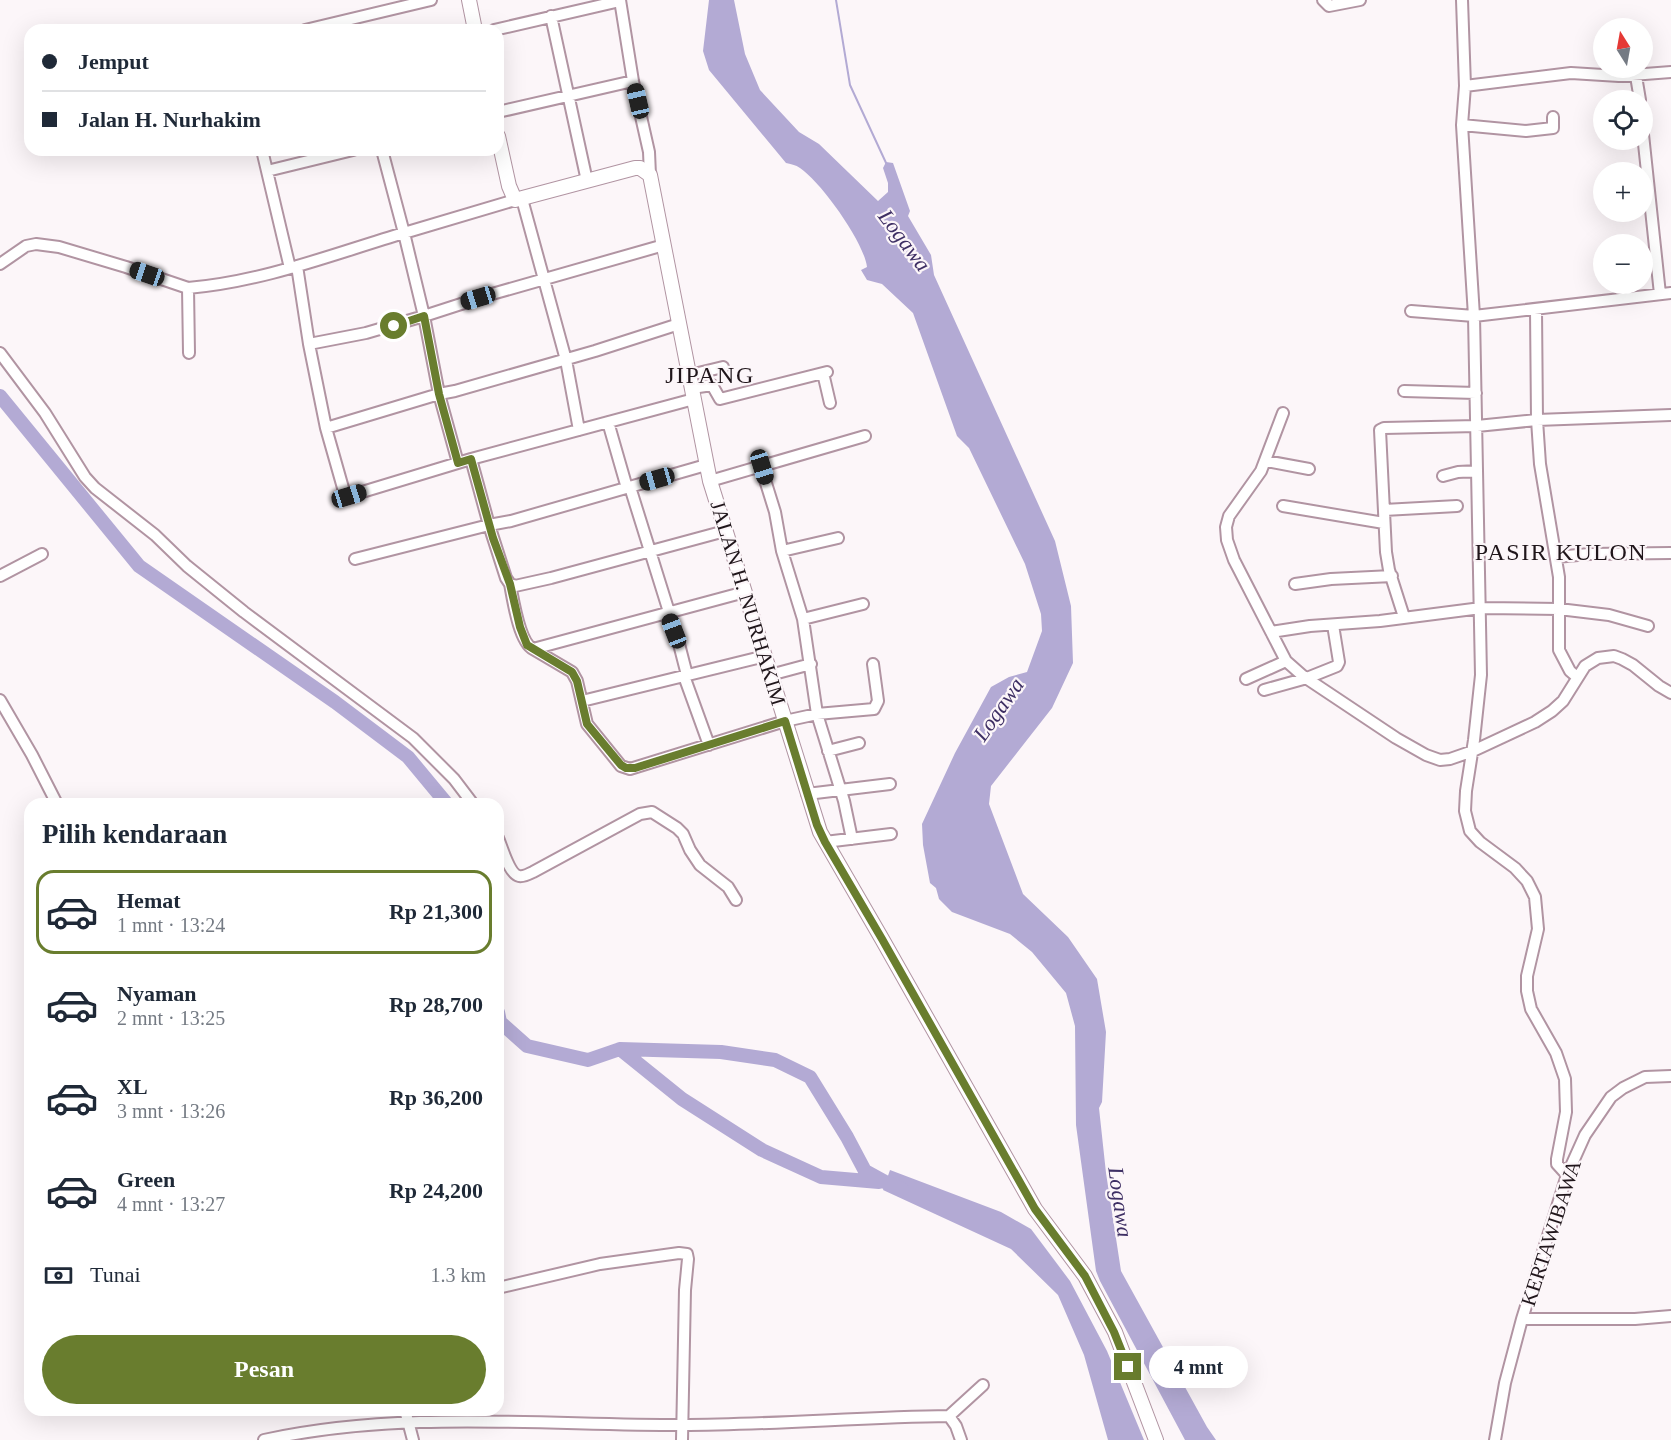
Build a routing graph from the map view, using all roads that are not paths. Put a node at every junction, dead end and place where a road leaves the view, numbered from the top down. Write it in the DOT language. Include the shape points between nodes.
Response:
graph roads {
  1 [pos="431,0"];
  2 [pos="469,0"];
  3 [pos="620,0"];
  4 [pos="1323,0"];
  5 [pos="1360,0"];
  6 [pos="1462,0"];
  7 [pos="551,16"];
  8 [pos="330,24"];
  9 [pos="474,24"];
  10 [pos="504,28"];
  11 [pos="1671,72"];
  12 [pos="1593,74"];
  13 [pos="1653,74"];
  14 [pos="633,81"];
  15 [pos="1465,86"];
  16 [pos="568,96"];
  17 [pos="504,111"];
  18 [pos="1553,117"];
  19 [pos="1462,125"];
  20 [pos="1646,150"];
  21 [pos="263,156"];
  22 [pos="328,156"];
  23 [pos="384,156"];
  24 [pos="502,156"];
  25 [pos="267,171"];
  26 [pos="650,175"];
  27 [pos="588,181"];
  28 [pos="519,199"];
  29 [pos="404,233"];
  30 [pos="664,245"];
  31 [pos="0,264"];
  32 [pos="293,267"];
  33 [pos="545,279"];
  34 [pos="188,288"];
  35 [pos="1666,294"];
  36 [pos="1536,310"];
  37 [pos="1411,311"];
  38 [pos="424,316"];
  39 [pos="1474,316"];
  40 [pos="679,324"];
  41 [pos="309,344"];
  42 [pos="0,353"];
  43 [pos="189,353"];
  44 [pos="566,360"];
  45 [pos="723,367"];
  46 [pos="692,387"];
  47 [pos="1404,391"];
  48 [pos="1476,393"];
  49 [pos="439,394"];
  50 [pos="830,403"];
  51 [pos="1283,413"];
  52 [pos="1671,415"];
  53 [pos="1537,420"];
  54 [pos="608,422"];
  55 [pos="1477,426"];
  56 [pos="326,428"];
  57 [pos="579,430"];
  58 [pos="865,436"];
  59 [pos="471,459"];
  60 [pos="1270,462"];
  61 [pos="458,463"];
  62 [pos="706,465"];
  63 [pos="762,467"];
  64 [pos="1309,469"];
  65 [pos="1477,471"];
  66 [pos="1443,476"];
  67 [pos="710,482"];
  68 [pos="628,487"];
  69 [pos="1283,506"];
  70 [pos="1457,506"];
  71 [pos="1384,510"];
  72 [pos="1384,523"];
  73 [pos="489,525"];
  74 [pos="725,531"];
  75 [pos="838,538"];
  76 [pos="649,551"];
  77 [pos="782,551"];
  78 [pos="1671,553"];
  79 [pos="42,554"];
  80 [pos="1556,556"];
  81 [pos="355,559"];
  82 [pos="0,576"];
  83 [pos="1392,576"];
  84 [pos="510,584"];
  85 [pos="1294,584"];
  86 [pos="745,592"];
  87 [pos="863,604"];
  88 [pos="1481,608"];
  89 [pos="1559,609"];
  90 [pos="667,612"];
  91 [pos="1404,617"];
  92 [pos="803,619"];
  93 [pos="1333,625"];
  94 [pos="1648,626"];
  95 [pos="1274,631"];
  96 [pos="533,649"];
  97 [pos="765,656"];
  98 [pos="1286,661"];
  99 [pos="811,664"];
  100 [pos="873,664"];
  101 [pos="770,675"];
  102 [pos="1574,675"];
  103 [pos="685,676"];
  104 [pos="1310,677"];
  105 [pos="1246,680"];
  106 [pos="1264,690"];
  107 [pos="1671,693"];
  108 [pos="0,700"];
  109 [pos="582,701"];
  110 [pos="817,714"];
  111 [pos="785,721"];
  112 [pos="859,743"];
  113 [pos="709,745"];
  114 [pos="1473,746"];
  115 [pos="828,751"];
  116 [pos="890,783"];
  117 [pos="840,789"];
  118 [pos="807,794"];
  119 [pos="54,798"];
  120 [pos="468,798"];
  121 [pos="891,834"];
  122 [pos="852,839"];
  123 [pos="825,842"];
  124 [pos="504,852"];
  125 [pos="736,900"];
  126 [pos="1671,1076"];
  127 [pos="1567,1175"];
  128 [pos="504,1287"];
  129 [pos="1671,1316"];
  130 [pos="1522,1318"];
  131 [pos="983,1385"];
  132 [pos="406,1416"];
  133 [pos="949,1416"];
  134 [pos="408,1422"];
  135 [pos="683,1425"];
  136 [pos="264,1440"];
  137 [pos="413,1440"];
  138 [pos="682,1440"];
  139 [pos="961,1440"];
  140 [pos="1156,1440"];
  141 [pos="1495,1440"];
  1 -- 8 [label="street"];
  2 -- 9 [label="main road"];
  3 -- 7 [label="street"];
  3 -- 14 [label="street"];
  4 -- 5 [label="street" via="1329,6"];
  6 -- 15 [label="street"];
  7 -- 10 [label="street"];
  7 -- 16 [label="street"];
  11 -- 13 [label="street"];
  12 -- 15 [label="street" via="1571,73"];
  14 -- 16 [label="street"];
  14 -- 26 [label="street" via="649,152"];
  15 -- 19 [label="street"];
  16 -- 17 [label="street"];
  16 -- 27 [label="street"];
  18 -- 19 [label="street" via="1553,128 1543,130 1509,131"];
  19 -- 39 [label="street"];
  20 -- 35 [label="street"];
  21 -- 25 [label="street"];
  22 -- 25 [label="street"];
  23 -- 29 [label="street"];
  24 -- 28 [label="main road" via="509,186"];
  25 -- 32 [label="street"];
  26 -- 27 [label="main road" via="640,168"];
  26 -- 30 [label="main road, JALAN H. NURHAKIM"];
  27 -- 28 [label="main road"];
  28 -- 29 [label="street"];
  28 -- 33 [label="street"];
  29 -- 32 [label="street"];
  29 -- 38 [label="street"];
  30 -- 33 [label="street"];
  30 -- 40 [label="main road, JALAN H. NURHAKIM"];
  31 -- 34 [label="street" via="26,246 36,244 59,247"];
  32 -- 34 [label="street"];
  32 -- 41 [label="street"];
  33 -- 38 [label="street"];
  33 -- 44 [label="street"];
  34 -- 43 [label="street"];
  35 -- 36 [label="street"];
  36 -- 39 [label="street"];
  36 -- 53 [label="street"];
  37 -- 39 [label="street"];
  38 -- 41 [label="street"];
  38 -- 49 [label="street"];
  39 -- 48 [label="street"];
  40 -- 44 [label="street"];
  40 -- 46 [label="main road, JALAN H. NURHAKIM"];
  41 -- 56 [label="street"];
  42 -- 120 [label="street" via="95,488 187,566 413,738"];
  44 -- 49 [label="street"];
  44 -- 57 [label="street"];
  45 -- 46 [label="street"];
  46 -- 50 [label="street" via="712,385 720,399 825,372"];
  46 -- 54 [label="street"];
  46 -- 62 [label="main road, JALAN H. NURHAKIM"];
  47 -- 48 [label="street"];
  48 -- 55 [label="street"];
  49 -- 56 [label="street"];
  49 -- 61 [label="street"];
  51 -- 60 [label="street" via="1275,431"];
  52 -- 53 [label="street"];
  53 -- 55 [label="street"];
  53 -- 80 [label="street" via="1541,475"];
  54 -- 57 [label="street"];
  54 -- 68 [label="street"];
  55 -- 65 [label="street"];
  55 -- 71 [label="street" via="1380,430"];
  56 -- 61 [label="street" via="346,496"];
  57 -- 59 [label="street"];
  58 -- 63 [label="street"];
  59 -- 61 [label="street"];
  59 -- 73 [label="street"];
  60 -- 64 [label="street"];
  60 -- 95 [label="street" via="1229,516 1226,527 1229,548"];
  62 -- 67 [label="main road, JALAN H. NURHAKIM"];
  62 -- 68 [label="street"];
  63 -- 67 [label="street"];
  63 -- 77 [label="street"];
  65 -- 66 [label="street"];
  65 -- 88 [label="street"];
  67 -- 74 [label="main road, JALAN H. NURHAKIM"];
  68 -- 73 [label="street"];
  68 -- 76 [label="street"];
  69 -- 72 [label="street"];
  70 -- 71 [label="street"];
  71 -- 72 [label="street"];
  72 -- 83 [label="street"];
  73 -- 81 [label="street"];
  73 -- 84 [label="street"];
  74 -- 76 [label="street"];
  74 -- 86 [label="main road, JALAN H. NURHAKIM"];
  75 -- 77 [label="street"];
  76 -- 84 [label="street" via="551,578"];
  76 -- 90 [label="street"];
  77 -- 92 [label="street"];
  78 -- 80 [label="street"];
  79 -- 82 [label="street"];
  80 -- 89 [label="street"];
  83 -- 85 [label="street"];
  83 -- 91 [label="street"];
  84 -- 96 [label="street" via="520,627 527,645"];
  86 -- 90 [label="street"];
  86 -- 97 [label="main road, JALAN H. NURHAKIM"];
  87 -- 92 [label="street"];
  88 -- 89 [label="street"];
  88 -- 91 [label="street"];
  88 -- 114 [label="street" via="1481,683"];
  89 -- 94 [label="street" via="1609,615"];
  89 -- 102 [label="street" via="1559,650"];
  90 -- 96 [label="street"];
  90 -- 103 [label="street"];
  91 -- 93 [label="street"];
  92 -- 99 [label="street"];
  93 -- 95 [label="street"];
  93 -- 104 [label="street" via="1338,664"];
  95 -- 98 [label="street"];
  96 -- 109 [label="street" via="572,672"];
  97 -- 101 [label="main road, JALAN H. NURHAKIM"];
  97 -- 103 [label="street"];
  98 -- 104 [label="street"];
  98 -- 105 [label="street"];
  99 -- 101 [label="street"];
  99 -- 110 [label="street"];
  100 -- 110 [label="street" via="876,707"];
  101 -- 111 [label="main road, JALAN H. NURHAKIM"];
  102 -- 107 [label="street" via="1598,658 1614,656"];
  102 -- 114 [label="street" via="1563,700 1552,711"];
  103 -- 109 [label="street"];
  103 -- 113 [label="street"];
  104 -- 106 [label="street"];
  104 -- 114 [label="street" via="1339,701 1426,755 1444,760"];
  108 -- 119 [label="street"];
  109 -- 113 [label="street" via="587,724 626,768"];
  110 -- 111 [label="street"];
  110 -- 115 [label="street"];
  111 -- 113 [label="street"];
  111 -- 118 [label="main road, JALAN H. NURHAKIM"];
  112 -- 115 [label="street"];
  114 -- 127 [label="street" via="1464,801 1470,831 1515,867 1535,897 1538,929 1527,991 1531,1009 1556,1053 1565,1079 1566,1112 1557,1164"];
  115 -- 117 [label="street"];
  116 -- 117 [label="street"];
  117 -- 118 [label="street"];
  117 -- 122 [label="street"];
  118 -- 123 [label="main road, JALAN H. NURHAKIM"];
  121 -- 122 [label="street"];
  122 -- 123 [label="street"];
  123 -- 140 [label="main road, JALAN H. NURHAKIM" via="1035,1209 1085,1276 1114,1332"];
  124 -- 125 [label="street" via="511,869 520,876 640,814 652,812 683,834 700,865 728,887"];
  126 -- 127 [label="street, KERTAWIBAWA" via="1645,1077 1611,1097 1585,1135"];
  127 -- 130 [label="street, KERTAWIBAWA"];
  128 -- 135 [label="street" via="611,1263 687,1254"];
  129 -- 130 [label="street"];
  130 -- 141 [label="street, KERTAWIBAWA"];
  131 -- 133 [label="street"];
  132 -- 134 [label="street"];
  133 -- 135 [label="street"];
  133 -- 139 [label="street"];
  134 -- 135 [label="street"];
  134 -- 136 [label="street"];
  134 -- 137 [label="street"];
  135 -- 138 [label="street"];
}
